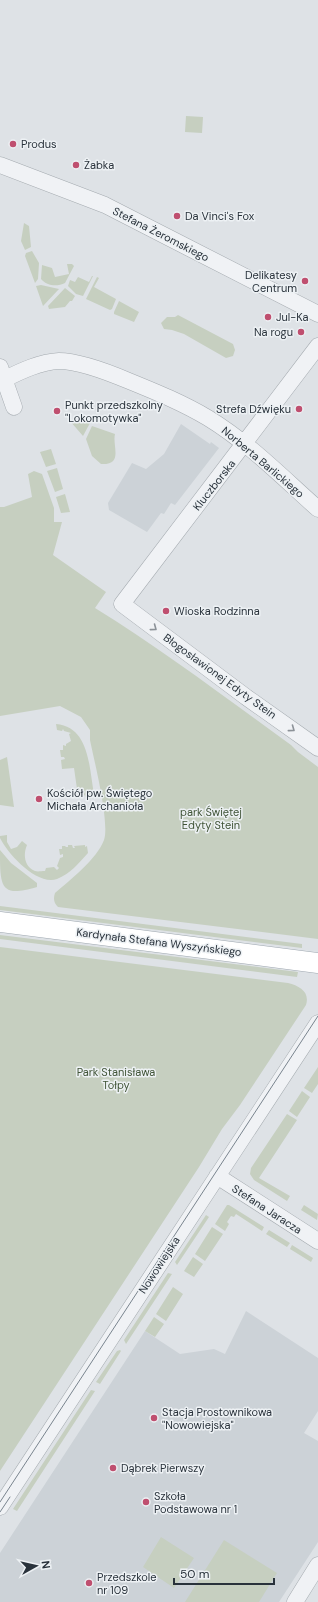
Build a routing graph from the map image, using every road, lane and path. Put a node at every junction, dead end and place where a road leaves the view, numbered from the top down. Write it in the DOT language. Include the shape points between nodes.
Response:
graph roads {
  1 [pos="0,165"];
  2 [pos="318,314"];
  3 [pos="318,346"];
  4 [pos="2,373"];
  5 [pos="14,407"];
  6 [pos="244,444"];
  7 [pos="318,509"];
  8 [pos="122,604"];
  9 [pos="318,748"];
  10 [pos="0,922"];
  11 [pos="318,962"];
  12 [pos="318,1023"];
  13 [pos="217,1176"];
  14 [pos="318,1241"];
  15 [pos="0,1507"];
  16 [pos="318,1565"];
  17 [pos="295,1602"];
  1 -- 2 [label="street, Stefana Żeromskiego" via="105,205"];
  3 -- 6 [label="street, Kluczborska"];
  4 -- 5 [label="street"];
  4 -- 6 [label="street, Norberta Barlickiego" via="59,361 110,373 175,400 208,418"];
  6 -- 7 [label="street, Norberta Barlickiego"];
  6 -- 8 [label="street, Kluczborska"];
  8 -- 9 [label="street, Błogosławionej Edyty Stein, one-way"];
  10 -- 11 [label="main road, Kardynała Stefana Wyszyńskiego"];
  12 -- 13 [label="street, Nowowiejska"];
  13 -- 14 [label="street, Stefana Jaracza"];
  13 -- 15 [label="street, Nowowiejska"];
  16 -- 17 [label="street"];
}
